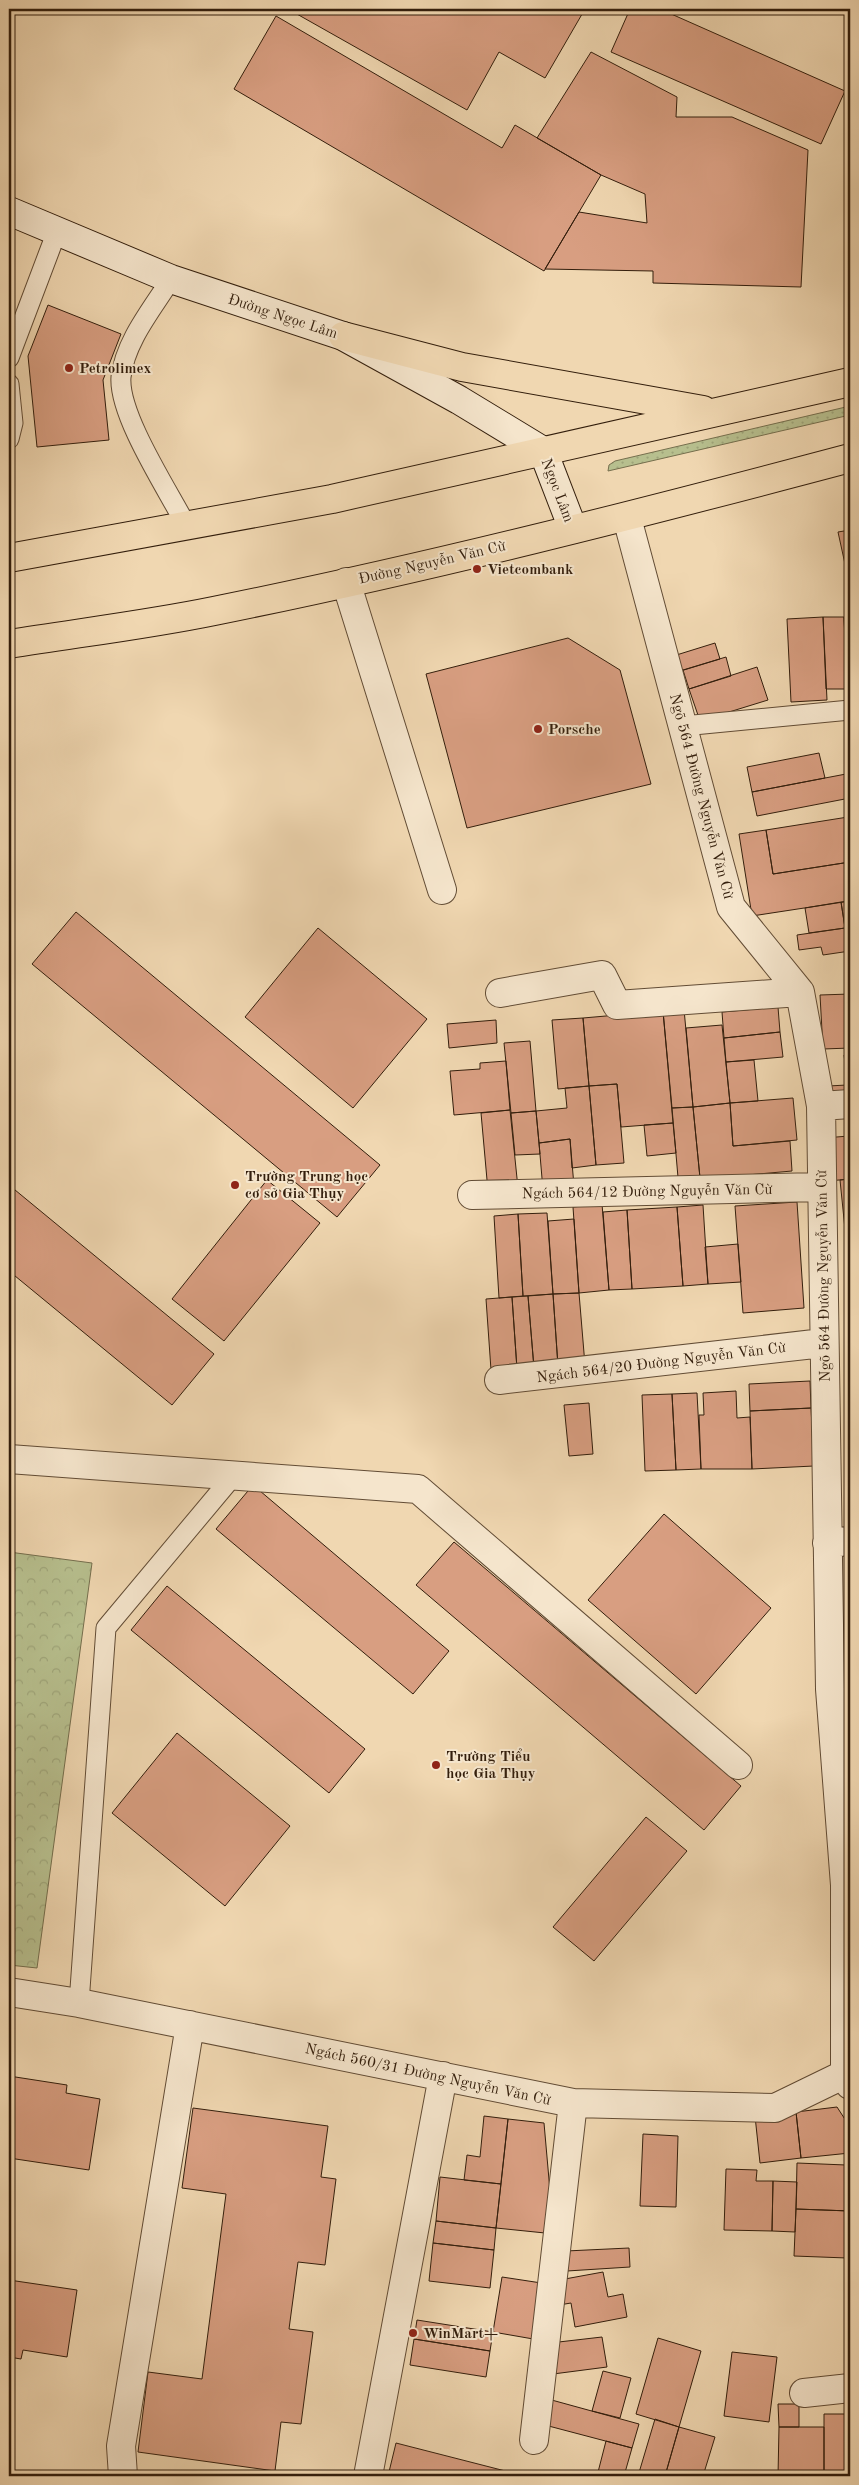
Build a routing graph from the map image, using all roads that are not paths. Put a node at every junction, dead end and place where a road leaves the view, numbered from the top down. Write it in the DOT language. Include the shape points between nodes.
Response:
graph roads {
  1 [pos="9,211"];
  2 [pos="57,231"];
  3 [pos="171,279"];
  4 [pos="343,336"];
  5 [pos="9,358"];
  6 [pos="850,382"];
  7 [pos="9,384"];
  8 [pos="714,412"];
  9 [pos="9,439"];
  10 [pos="543,450"];
  11 [pos="850,458"];
  12 [pos="627,518"];
  13 [pos="187,527"];
  14 [pos="573,529"];
  15 [pos="9,558"];
  16 [pos="346,582"];
  17 [pos="9,644"];
  18 [pos="850,710"];
  19 [pos="683,726"];
  20 [pos="442,890"];
  21 [pos="800,992"];
  22 [pos="500,993"];
  23 [pos="850,1104"];
  24 [pos="821,1106"];
  25 [pos="822,1187"];
  26 [pos="472,1195"];
  27 [pos="823,1343"];
  28 [pos="499,1380"];
  29 [pos="9,1458"];
  30 [pos="234,1475"];
  31 [pos="839,1542"];
  32 [pos="840,1687"];
  33 [pos="738,1765"];
  34 [pos="848,1885"];
  35 [pos="9,1992"];
  36 [pos="79,2003"];
  37 [pos="190,2025"];
  38 [pos="443,2076"];
  39 [pos="848,2079"];
  40 [pos="573,2103"];
  41 [pos="850,2388"];
  42 [pos="804,2393"];
  43 [pos="534,2440"];
  44 [pos="123,2476"];
  45 [pos="368,2476"];
  1 -- 2 [label="street, Đường Ngọc Lâm"];
  2 -- 3 [label="street, Đường Ngọc Lâm"];
  2 -- 5 [label="lane"];
  3 -- 4 [label="street, Đường Ngọc Lâm"];
  3 -- 13 [label="lane" via="138,330 128,354 122,377 123,395 135,430"];
  4 -- 8 [label="main road" via="462,367"];
  4 -- 10 [label="street, Đường Ngọc Lâm"];
  6 -- 8 [label="main road"];
  7 -- 9 [label="lane" via="13,423"];
  8 -- 10 [label="main road"];
  10 -- 13 [label="main road" via="332,499"];
  10 -- 14 [label="street, Ngọc Lâm"];
  11 -- 12 [label="main road, Đường Nguyễn Văn Cừ"];
  12 -- 14 [label="main road, Đường Nguyễn Văn Cừ"];
  12 -- 19 [label="street, Ngõ 564 Đường Nguyễn Văn Cừ"];
  13 -- 15 [label="main road"];
  14 -- 16 [label="main road, Đường Nguyễn Văn Cừ"];
  16 -- 17 [label="main road, Đường Nguyễn Văn Cừ" via="212,612"];
  16 -- 20 [label="street"];
  18 -- 19 [label="lane"];
  19 -- 21 [label="street, Ngõ 564 Đường Nguyễn Văn Cừ" via="731,907"];
  21 -- 22 [label="street" via="617,1005 602,975"];
  21 -- 24 [label="street, Ngõ 564 Đường Nguyễn Văn Cừ"];
  23 -- 24 [label="street"];
  24 -- 25 [label="street, Ngõ 564 Đường Nguyễn Văn Cừ"];
  25 -- 26 [label="street, Ngách 564/12 Đường Nguyễn Văn Cừ"];
  25 -- 27 [label="street, Ngõ 564 Đường Nguyễn Văn Cừ"];
  27 -- 28 [label="street, Ngách 564/20 Đường Nguyễn Văn Cừ"];
  27 -- 31 [label="street, Ngõ 564 Đường Nguyễn Văn Cừ"];
  29 -- 30 [label="street"];
  30 -- 33 [label="street" via="418,1489"];
  30 -- 36 [label="lane" via="106,1628"];
  31 -- 32 [label="street, Ngõ 564 Đường Nguyễn Văn Cừ"];
  32 -- 34 [label="street, Ngõ 564 Đường Nguyễn Văn Cừ"];
  34 -- 39 [label="street, Ngõ 564 Đường Nguyễn Văn Cừ"];
  35 -- 36 [label="street, Ngách 560/31 Đường Nguyễn Văn Cừ"];
  36 -- 37 [label="street, Ngách 560/31 Đường Nguyễn Văn Cừ"];
  37 -- 38 [label="street, Ngách 560/31 Đường Nguyễn Văn Cừ"];
  37 -- 44 [label="street" via="121,2446"];
  38 -- 40 [label="street, Ngách 560/31 Đường Nguyễn Văn Cừ"];
  38 -- 45 [label="street"];
  39 -- 40 [label="street, Ngách 560/31 Đường Nguyễn Văn Cừ" via="776,2108"];
  40 -- 43 [label="street"];
  41 -- 42 [label="street"];
}
